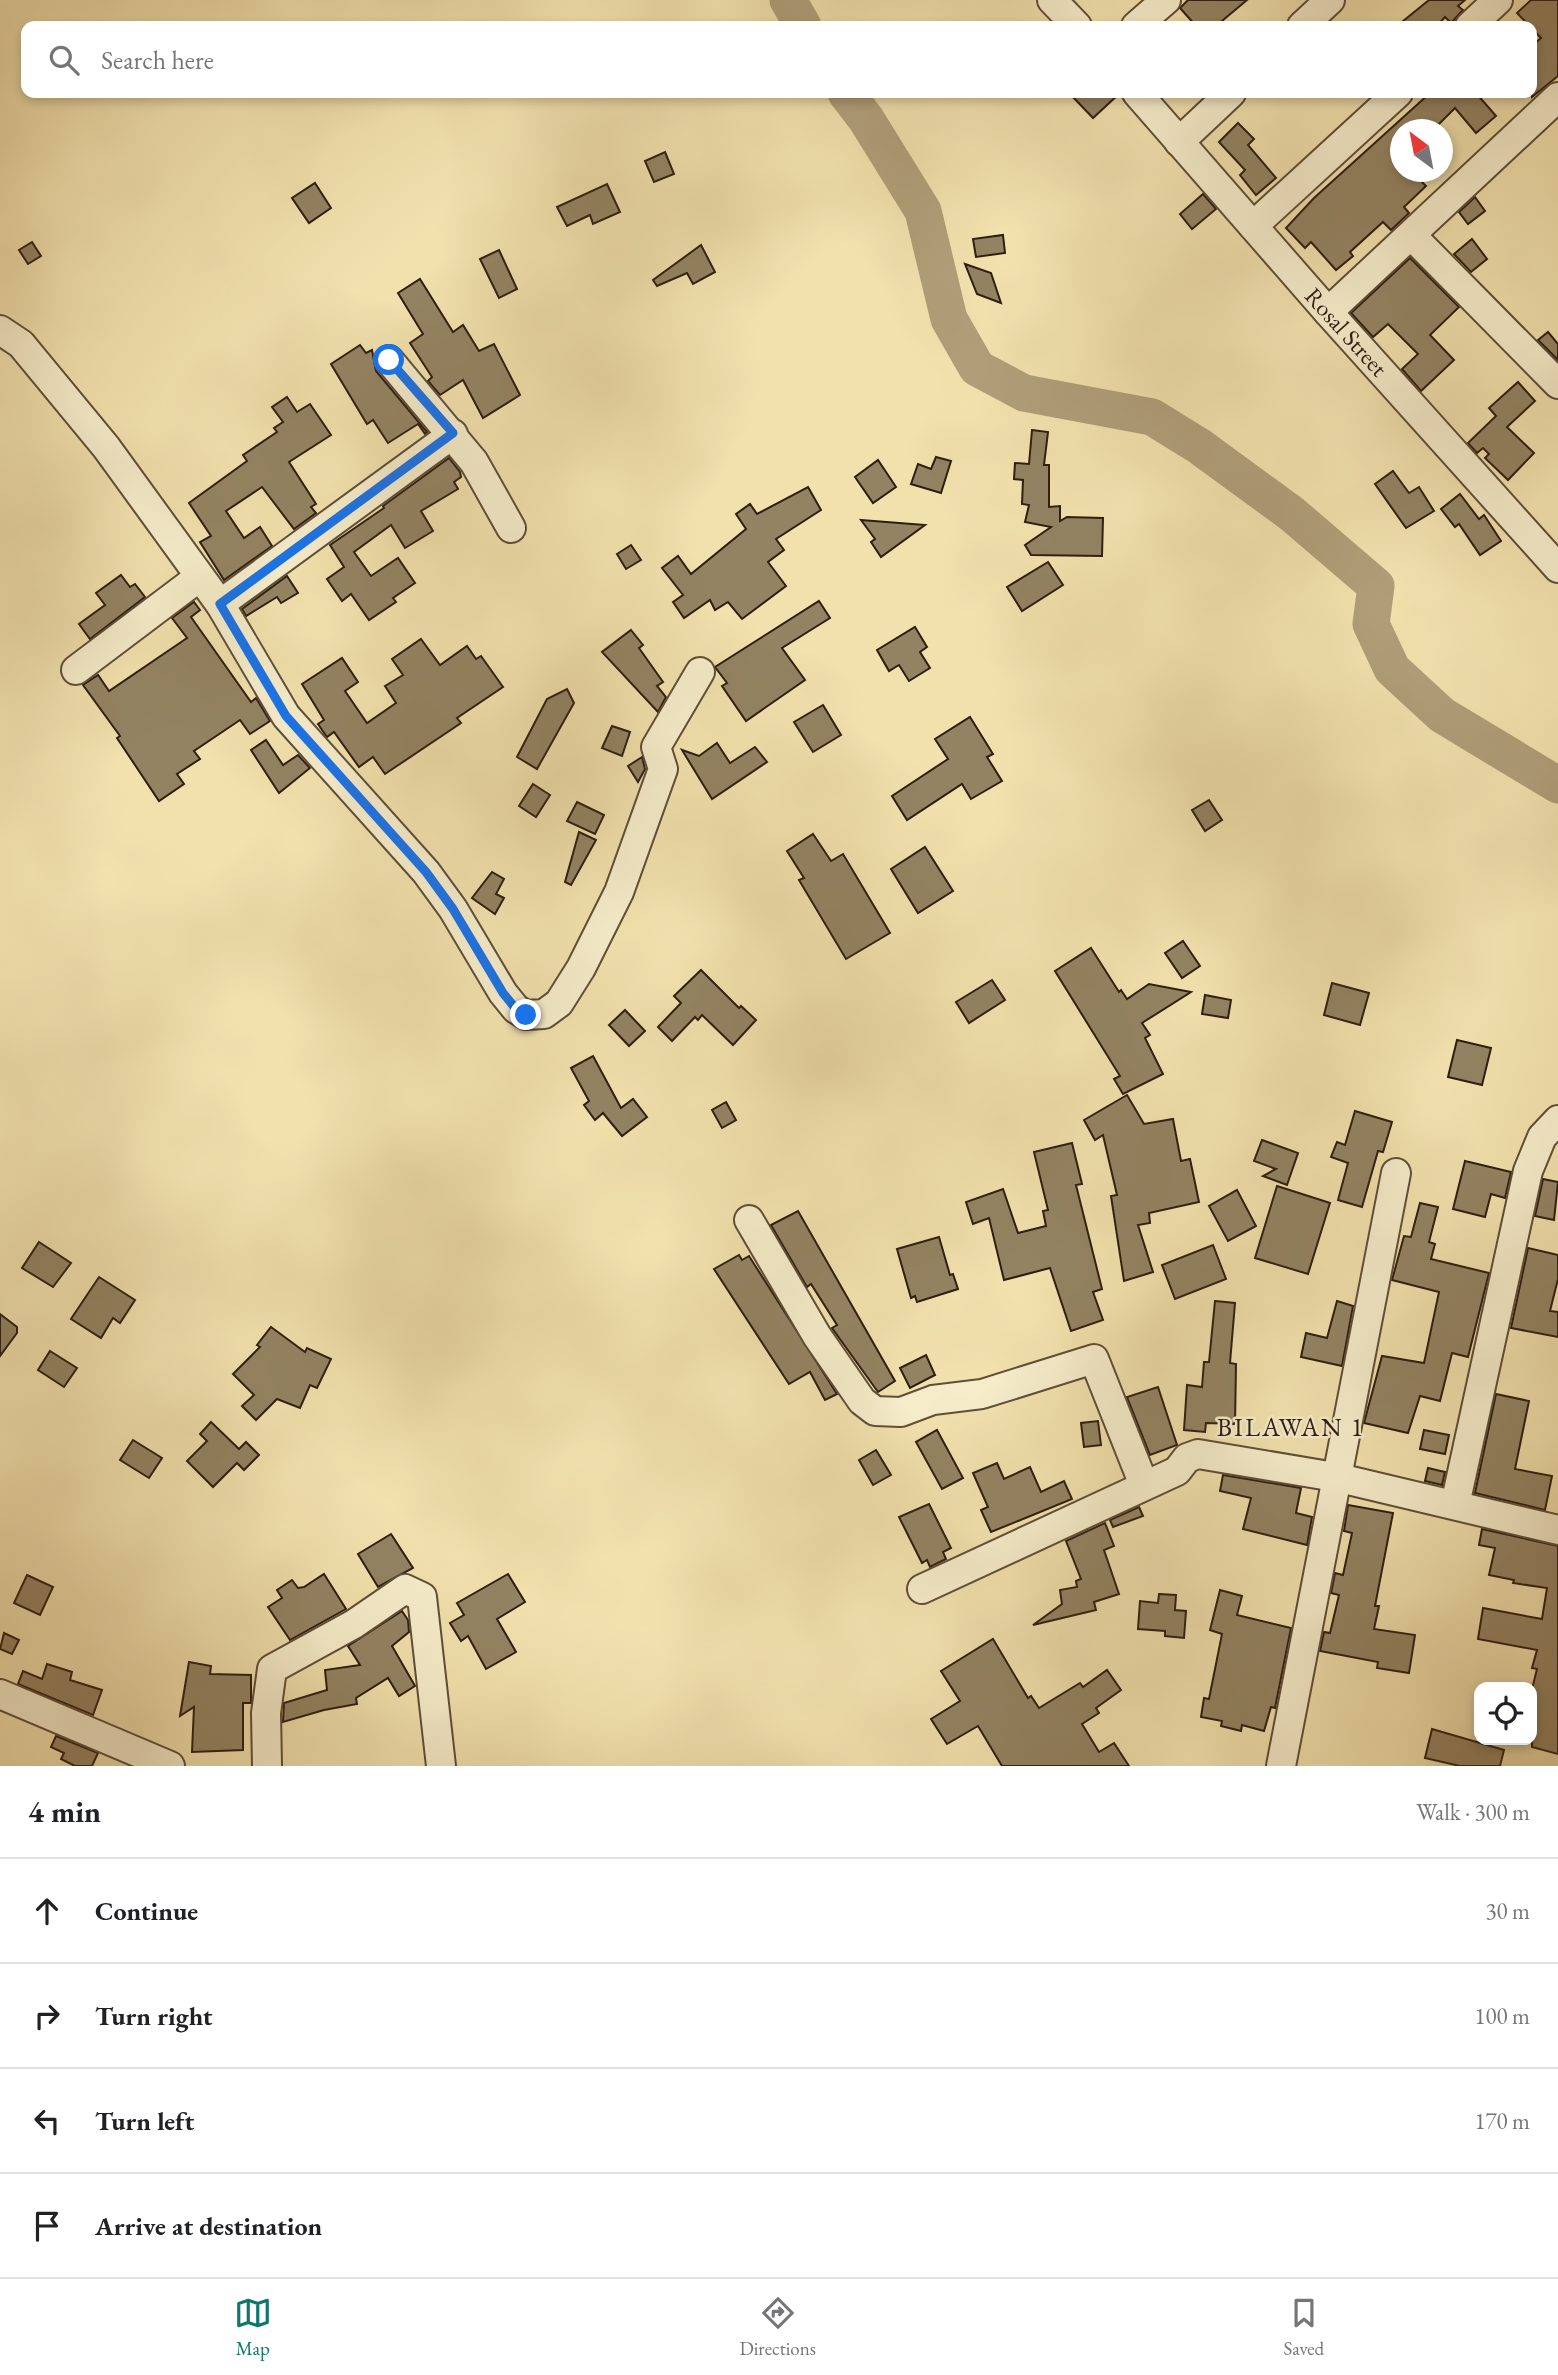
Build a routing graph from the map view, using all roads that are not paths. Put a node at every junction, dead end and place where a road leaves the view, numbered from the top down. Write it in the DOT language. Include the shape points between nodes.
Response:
graph roads {
  1 [pos="1052,0"];
  2 [pos="1166,0"];
  3 [pos="1330,0"];
  4 [pos="1498,0"];
  5 [pos="1072,21"];
  6 [pos="1142,21"];
  7 [pos="1307,21"];
  8 [pos="1475,21"];
  9 [pos="1558,97"];
  10 [pos="1141,98"];
  11 [pos="1226,98"];
  12 [pos="1393,98"];
  13 [pos="1179,142"];
  14 [pos="1253,226"];
  15 [pos="1411,235"];
  16 [pos="1328,312"];
  17 [pos="0,330"];
  18 [pos="389,360"];
  19 [pos="1558,384"];
  20 [pos="453,433"];
  21 [pos="512,528"];
  22 [pos="1558,568"];
  23 [pos="198,578"];
  24 [pos="220,604"];
  25 [pos="76,670"];
  26 [pos="700,672"];
  27 [pos="1558,1120"];
  28 [pos="1396,1173"];
  29 [pos="749,1220"];
  30 [pos="1335,1477"];
  31 [pos="1144,1485"];
  32 [pos="1455,1505"];
  33 [pos="1558,1530"];
  34 [pos="922,1589"];
  35 [pos="0,1693"];
  36 [pos="152,1763"];
  37 [pos="267,1766"];
  38 [pos="441,1766"];
  39 [pos="1281,1766"];
  1 -- 5 [label="street"];
  2 -- 6 [label="street"];
  3 -- 7 [label="street"];
  4 -- 8 [label="street"];
  9 -- 15 [label="street"];
  10 -- 13 [label="street, Rosal Street"];
  11 -- 13 [label="street"];
  12 -- 14 [label="street"];
  13 -- 14 [label="street, Rosal Street"];
  14 -- 16 [label="street, Rosal Street"];
  15 -- 16 [label="street"];
  15 -- 19 [label="street"];
  16 -- 22 [label="street, Rosal Street"];
  17 -- 23 [label="street" via="21,344 106,447"];
  18 -- 20 [label="street"];
  20 -- 21 [label="street"];
  20 -- 24 [label="street"];
  23 -- 24 [label="street"];
  23 -- 25 [label="street"];
  24 -- 26 [label="street" via="286,716 426,872 503,993 516,1009 534,1017 559,1003 619,892 663,769 656,747"];
  27 -- 32 [label="street" via="1542,1137 1528,1171"];
  28 -- 30 [label="street"];
  29 -- 31 [label="street" via="817,1336 862,1401 875,1411 901,1412 933,1400 982,1394 1094,1359"];
  30 -- 31 [label="street" via="1198,1454 1187,1458 1177,1471"];
  30 -- 32 [label="street"];
  30 -- 39 [label="street"];
  31 -- 34 [label="street"];
  32 -- 33 [label="street"];
  35 -- 36 [label="street"];
  37 -- 38 [label="street" via="266,1713 272,1669 354,1624 405,1589 422,1597"];
}
